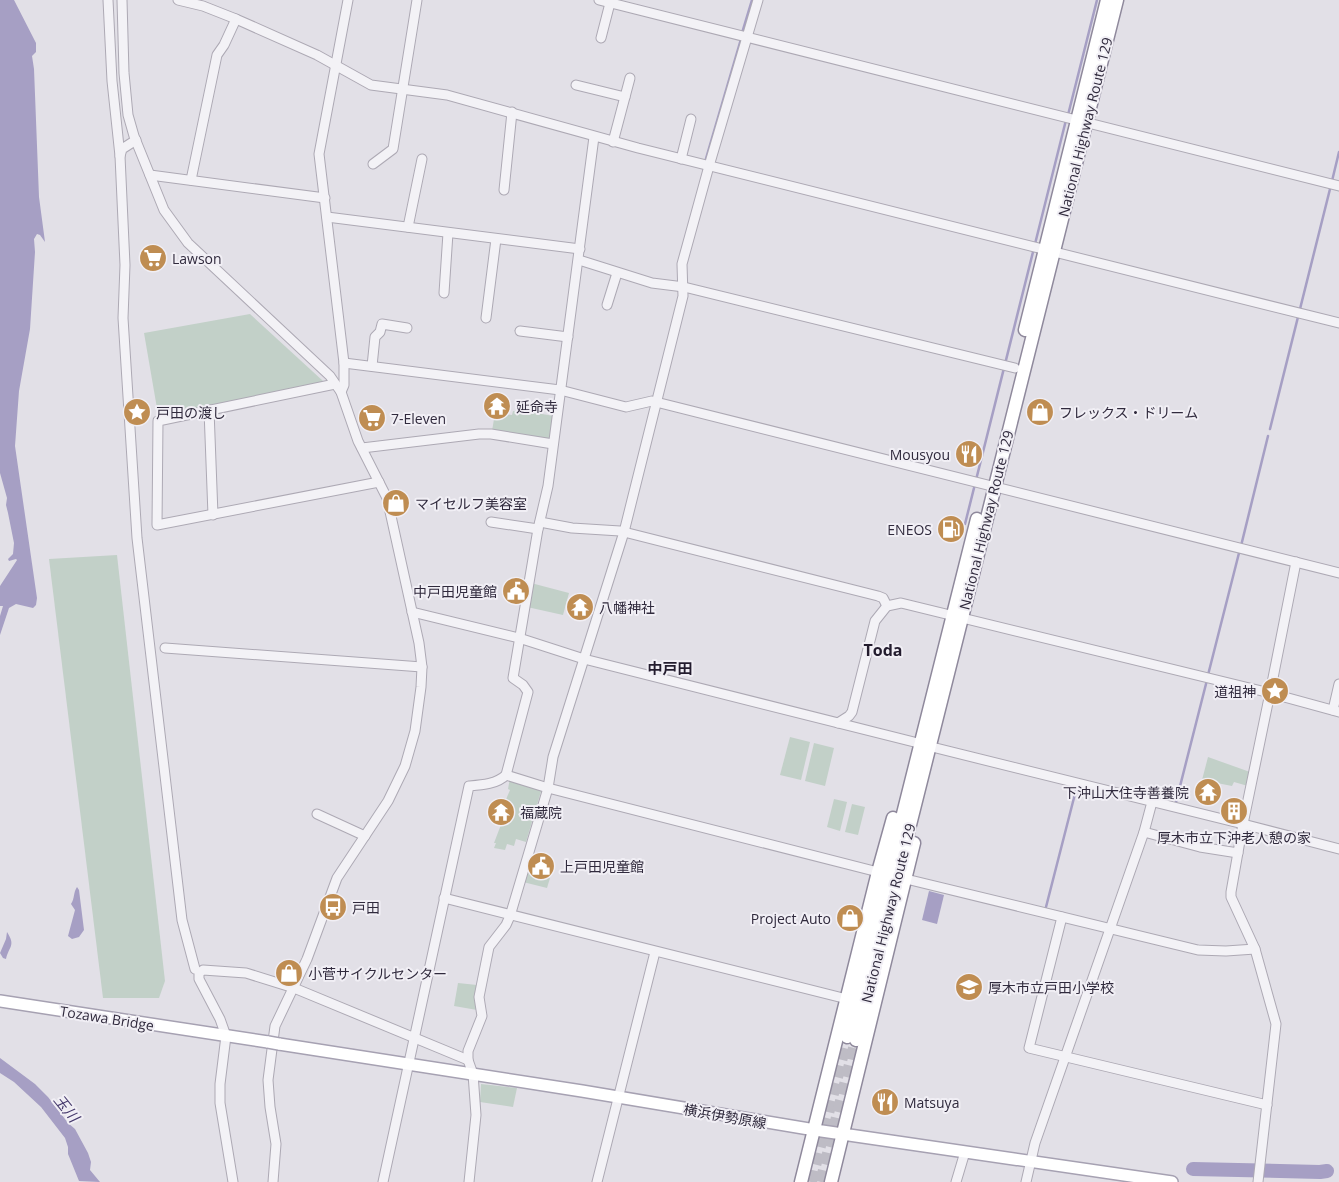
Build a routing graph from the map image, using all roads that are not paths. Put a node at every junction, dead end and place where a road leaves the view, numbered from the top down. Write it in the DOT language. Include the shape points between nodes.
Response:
graph roads {
  1 [pos="108,0"];
  2 [pos="122,0"];
  3 [pos="178,0"];
  4 [pos="348,0"];
  5 [pos="417,0"];
  6 [pos="599,0"];
  7 [pos="758,0"];
  8 [pos="1107,0"];
  9 [pos="1117,0"];
  10 [pos="204,3"];
  11 [pos="610,3"];
  12 [pos="236,19"];
  13 [pos="604,34"];
  14 [pos="747,37"];
  15 [pos="336,66"];
  16 [pos="630,78"];
  17 [pos="580,88"];
  18 [pos="402,90"];
  19 [pos="625,97"];
  20 [pos="512,112"];
  21 [pos="691,119"];
  22 [pos="1074,119"];
  23 [pos="594,137"];
  24 [pos="136,140"];
  25 [pos="613,142"];
  26 [pos="120,156"];
  27 [pos="422,159"];
  28 [pos="681,159"];
  29 [pos="373,164"];
  30 [pos="709,166"];
  31 [pos="150,175"];
  32 [pos="191,180"];
  33 [pos="1339,186"];
  34 [pos="504,190"];
  35 [pos="325,198"];
  36 [pos="327,217"];
  37 [pos="408,227"];
  38 [pos="448,232"];
  39 [pos="496,239"];
  40 [pos="580,248"];
  41 [pos="1041,249"];
  42 [pos="579,260"];
  43 [pos="617,273"];
  44 [pos="684,287"];
  45 [pos="444,294"];
  46 [pos="607,305"];
  47 [pos="489,312"];
  48 [pos="1339,323"];
  49 [pos="407,328"];
  50 [pos="524,333"];
  51 [pos="568,337"];
  52 [pos="344,363"];
  53 [pos="372,366"];
  54 [pos="1008,366"];
  55 [pos="338,388"];
  56 [pos="560,390"];
  57 [pos="656,402"];
  58 [pos="210,410"];
  59 [pos="553,444"];
  60 [pos="362,448"];
  61 [pos="379,482"];
  62 [pos="982,484"];
  63 [pos="213,515"];
  64 [pos="491,522"];
  65 [pos="539,525"];
  66 [pos="624,532"];
  67 [pos="1296,562"];
  68 [pos="1339,573"];
  69 [pos="888,606"];
  70 [pos="412,612"];
  71 [pos="957,616"];
  72 [pos="519,638"];
  73 [pos="165,648"];
  74 [pos="584,659"];
  75 [pos="422,667"];
  76 [pos="1339,684"];
  77 [pos="939,688"];
  78 [pos="1270,693"];
  79 [pos="1336,711"];
  80 [pos="838,723"];
  81 [pos="914,742"];
  82 [pos="936,748"];
  83 [pos="506,775"];
  84 [pos="548,788"];
  85 [pos="1152,804"];
  86 [pos="317,814"];
  87 [pos="1243,824"];
  88 [pos="1144,832"];
  89 [pos="365,836"];
  90 [pos="1339,849"];
  91 [pos="1238,853"];
  92 [pos="878,872"];
  93 [pos="906,879"];
  94 [pos="444,898"];
  95 [pos="510,916"];
  96 [pos="1062,917"];
  97 [pos="1110,929"];
  98 [pos="1255,949"];
  99 [pos="655,952"];
  100 [pos="197,971"];
  101 [pos="294,988"];
  102 [pos="846,999"];
  103 [pos="0,1001"];
  104 [pos="220,1035"];
  105 [pos="414,1037"];
  106 [pos="852,1039"];
  107 [pos="1066,1056"];
  108 [pos="468,1060"];
  109 [pos="409,1064"];
  110 [pos="473,1074"];
  111 [pos="618,1098"];
  112 [pos="1267,1105"];
  113 [pos="815,1130"];
  114 [pos="843,1134"];
  115 [pos="226,1137"];
  116 [pos="965,1152"];
  117 [pos="1029,1162"];
  118 [pos="1259,1174"];
  119 [pos="1152,1181"];
  120 [pos="233,1182"];
  121 [pos="237,1182"];
  122 [pos="273,1182"];
  123 [pos="383,1182"];
  124 [pos="469,1182"];
  125 [pos="597,1182"];
  126 [pos="801,1182"];
  127 [pos="831,1182"];
  128 [pos="956,1182"];
  129 [pos="1026,1182"];
  130 [pos="1172,1182"];
  1 -- 26 [label="street"];
  2 -- 24 [label="street" via="128,115"];
  3 -- 10 [label="street"];
  4 -- 15 [label="street"];
  5 -- 18 [label="street"];
  6 -- 11 [label="street"];
  7 -- 14 [label="street"];
  8 -- 22 [label="highway, National Highway Route 129"];
  9 -- 22 [label="highway, National Highway Route 129"];
  10 -- 12 [label="street"];
  11 -- 13 [label="street"];
  11 -- 14 [label="street"];
  12 -- 15 [label="street"];
  12 -- 32 [label="street" via="217,55"];
  14 -- 22 [label="street"];
  14 -- 30 [label="street"];
  15 -- 18 [label="street" via="370,85"];
  15 -- 35 [label="street" via="318,154"];
  16 -- 19 [label="street"];
  17 -- 19 [label="street"];
  18 -- 20 [label="street" via="447,94"];
  18 -- 29 [label="street" via="393,149"];
  19 -- 25 [label="street"];
  20 -- 23 [label="street"];
  20 -- 34 [label="street"];
  21 -- 28 [label="street" via="690,134"];
  22 -- 33 [label="street"];
  22 -- 41 [label="highway, National Highway Route 129"];
  23 -- 25 [label="street"];
  23 -- 40 [label="street"];
  24 -- 26 [label="street" via="122,149"];
  24 -- 31 [label="street"];
  25 -- 28 [label="street"];
  26 -- 100 [label="street" via="125,264 123,318 137,538 182,920"];
  27 -- 37 [label="street"];
  28 -- 30 [label="street"];
  30 -- 41 [label="street"];
  30 -- 44 [label="street" via="682,264"];
  31 -- 32 [label="street"];
  31 -- 55 [label="street" via="164,210 188,243 330,376"];
  32 -- 35 [label="street"];
  35 -- 36 [label="street"];
  36 -- 37 [label="street"];
  36 -- 52 [label="street"];
  37 -- 38 [label="street"];
  38 -- 39 [label="street"];
  38 -- 45 [label="street"];
  39 -- 40 [label="street"];
  39 -- 47 [label="street"];
  40 -- 42 [label="street"];
  41 -- 48 [label="street"];
  41 -- 54 [label="highway, National Highway Route 129"];
  41 -- 62 [label="highway, National Highway Route 129"];
  42 -- 43 [label="street"];
  42 -- 51 [label="street"];
  43 -- 44 [label="street" via="652,283"];
  43 -- 46 [label="street"];
  44 -- 54 [label="street"];
  44 -- 57 [label="street"];
  49 -- 53 [label="street" via="382,321 380,332 375,337"];
  50 -- 51 [label="street"];
  51 -- 56 [label="street"];
  52 -- 53 [label="street"];
  52 -- 55 [label="street" via="344,385"];
  53 -- 56 [label="street"];
  54 -- 62 [label="highway, National Highway Route 129"];
  55 -- 58 [label="street"];
  55 -- 60 [label="street"];
  56 -- 57 [label="street" via="626,407"];
  56 -- 59 [label="street"];
  57 -- 62 [label="street"];
  57 -- 66 [label="street"];
  58 -- 63 [label="street"];
  58 -- 63 [label="street" via="158,421 157,525"];
  59 -- 60 [label="street" via="479,434"];
  59 -- 65 [label="street"];
  60 -- 61 [label="street"];
  61 -- 63 [label="street"];
  61 -- 70 [label="street" via="387,498"];
  62 -- 67 [label="street"];
  62 -- 71 [label="highway, National Highway Route 129"];
  64 -- 65 [label="street"];
  65 -- 66 [label="street"];
  65 -- 72 [label="street"];
  66 -- 69 [label="street" via="878,596"];
  66 -- 74 [label="street"];
  67 -- 68 [label="street"];
  67 -- 78 [label="street"];
  69 -- 71 [label="street" via="907,603"];
  69 -- 80 [label="street" via="875,621 852,712"];
  70 -- 72 [label="street"];
  70 -- 75 [label="street"];
  71 -- 77 [label="highway, National Highway Route 129"];
  71 -- 78 [label="street"];
  72 -- 74 [label="street"];
  72 -- 83 [label="street" via="513,678 528,692"];
  73 -- 75 [label="street"];
  74 -- 80 [label="street"];
  74 -- 84 [label="street" via="553,756"];
  75 -- 89 [label="street" via="415,731 405,766"];
  76 -- 79 [label="street"];
  77 -- 81 [label="highway"];
  77 -- 82 [label="highway"];
  77 -- 106 [label="highway, National Highway Route 129"];
  78 -- 79 [label="street"];
  78 -- 87 [label="street"];
  80 -- 81 [label="street"];
  81 -- 92 [label="highway"];
  82 -- 85 [label="street"];
  82 -- 93 [label="highway"];
  83 -- 84 [label="street"];
  83 -- 94 [label="street" via="491,784 469,786"];
  84 -- 92 [label="street"];
  84 -- 95 [label="street"];
  85 -- 87 [label="street"];
  85 -- 88 [label="street"];
  86 -- 89 [label="street"];
  87 -- 90 [label="street"];
  87 -- 91 [label="street"];
  88 -- 91 [label="street"];
  88 -- 97 [label="street"];
  89 -- 101 [label="street" via="337,878"];
  91 -- 98 [label="street" via="1231,897"];
  92 -- 102 [label="highway"];
  93 -- 96 [label="street"];
  93 -- 114 [label="highway"];
  94 -- 95 [label="street"];
  94 -- 105 [label="street"];
  95 -- 99 [label="street"];
  95 -- 108 [label="street" via="489,947 480,996 482,1016"];
  96 -- 97 [label="street"];
  96 -- 107 [label="street" via="1029,1048"];
  97 -- 98 [label="street" via="1198,950"];
  97 -- 107 [label="street"];
  98 -- 112 [label="street" via="1276,1024"];
  99 -- 102 [label="street"];
  99 -- 111 [label="street"];
  100 -- 101 [label="street" via="230,971"];
  100 -- 104 [label="street" via="201,986 220,1019"];
  101 -- 105 [label="street"];
  101 -- 122 [label="street" via="276,1026 268,1072 276,1144"];
  102 -- 113 [label="highway"];
  103 -- 104 [label="main road, Tozawa Bridge"];
  104 -- 109 [label="main road, 横浜伊勢原線"];
  104 -- 115 [label="street" via="220,1103"];
  105 -- 108 [label="street"];
  105 -- 109 [label="street"];
  107 -- 112 [label="street"];
  107 -- 117 [label="street"];
  108 -- 110 [label="street"];
  109 -- 110 [label="main road, 横浜伊勢原線"];
  109 -- 123 [label="street"];
  110 -- 111 [label="main road, 横浜伊勢原線"];
  110 -- 124 [label="street" via="476,1115"];
  111 -- 113 [label="main road, 横浜伊勢原線"];
  111 -- 125 [label="street"];
  112 -- 118 [label="street"];
  113 -- 114 [label="main road, 横浜伊勢原線"];
  113 -- 126 [label="highway"];
  114 -- 116 [label="main road, 横浜伊勢原線"];
  114 -- 127 [label="highway"];
  115 -- 120 [label="street"];
  115 -- 121 [label="street"];
  116 -- 117 [label="main road, 横浜伊勢原線"];
  116 -- 128 [label="street"];
  117 -- 119 [label="main road, 横浜伊勢原線"];
  117 -- 129 [label="street"];
  119 -- 130 [label="main road, 横浜伊勢原線"];
}
